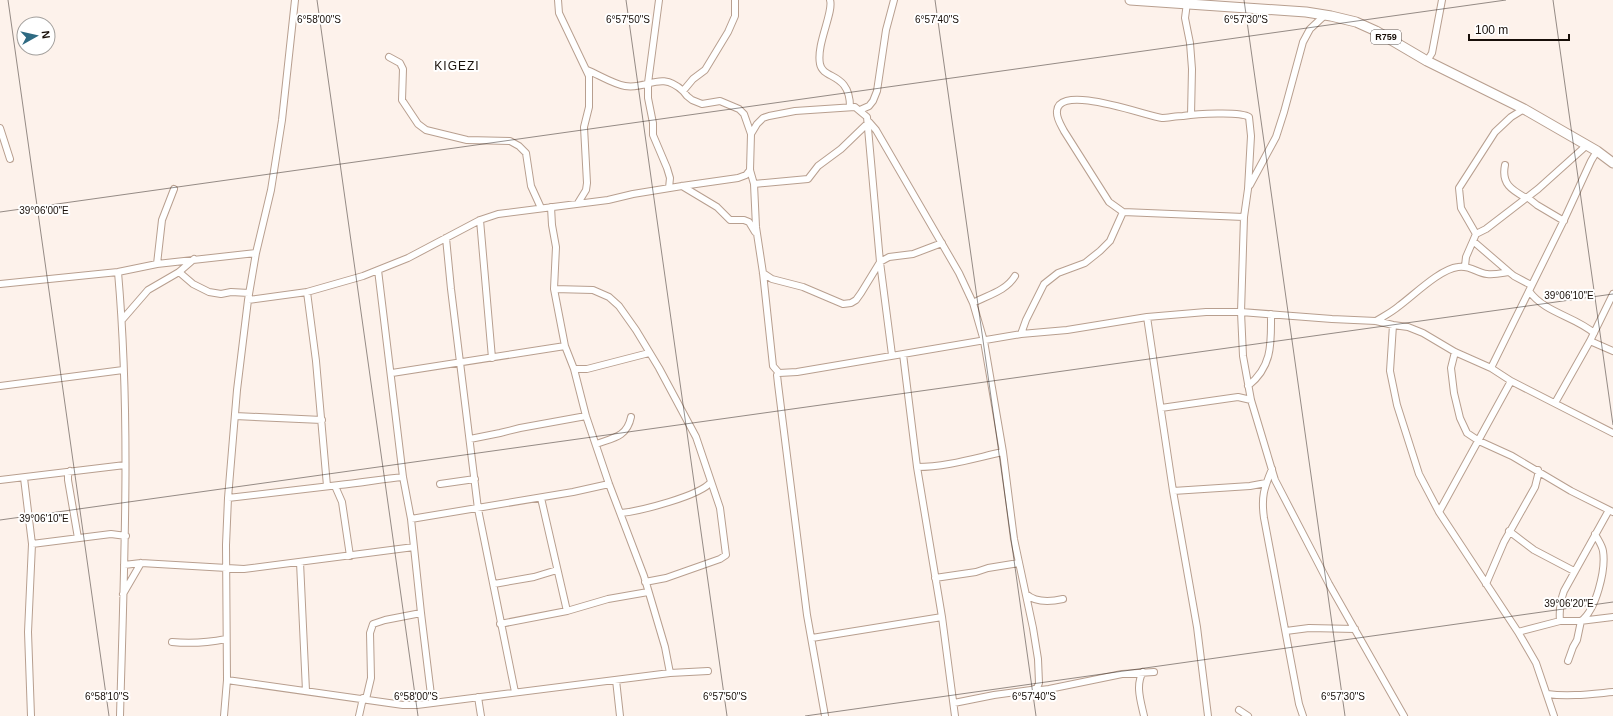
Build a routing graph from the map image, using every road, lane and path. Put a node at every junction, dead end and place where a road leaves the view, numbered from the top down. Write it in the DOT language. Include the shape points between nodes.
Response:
graph roads {
  1 [pos="295,0"];
  2 [pos="558,0"];
  3 [pos="659,0"];
  4 [pos="735,0"];
  5 [pos="830,0"];
  6 [pos="894,0"];
  7 [pos="1130,0"];
  8 [pos="1442,0"];
  9 [pos="1187,3"];
  10 [pos="1225,3"];
  11 [pos="1325,15"];
  12 [pos="389,57"];
  13 [pos="1427,61"];
  14 [pos="587,70"];
  15 [pos="648,83"];
  16 [pos="683,91"];
  17 [pos="850,107"];
  18 [pos="1524,109"];
  19 [pos="860,110"];
  20 [pos="1191,115"];
  21 [pos="869,122"];
  22 [pos="0,128"];
  23 [pos="752,134"];
  24 [pos="1587,146"];
  25 [pos="1597,151"];
  26 [pos="10,159"];
  27 [pos="1613,163"];
  28 [pos="1505,165"];
  29 [pos="750,170"];
  30 [pos="754,184"];
  31 [pos="682,186"];
  32 [pos="669,188"];
  33 [pos="174,189"];
  34 [pos="1248,189"];
  35 [pos="1527,198"];
  36 [pos="578,203"];
  37 [pos="551,207"];
  38 [pos="541,208"];
  39 [pos="1123,212"];
  40 [pos="1244,217"];
  41 [pos="480,220"];
  42 [pos="1564,221"];
  43 [pos="1476,234"];
  44 [pos="758,237"];
  45 [pos="446,238"];
  46 [pos="1473,241"];
  47 [pos="942,243"];
  48 [pos="256,252"];
  49 [pos="194,259"];
  50 [pos="880,262"];
  51 [pos="157,264"];
  52 [pos="1465,266"];
  53 [pos="378,270"];
  54 [pos="118,272"];
  55 [pos="179,272"];
  56 [pos="1509,272"];
  57 [pos="763,273"];
  58 [pos="1015,276"];
  59 [pos="0,284"];
  60 [pos="1530,288"];
  61 [pos="554,290"];
  62 [pos="307,292"];
  63 [pos="1613,294"];
  64 [pos="248,297"];
  65 [pos="972,303"];
  66 [pos="1241,312"];
  67 [pos="1272,314"];
  68 [pos="1147,316"];
  69 [pos="122,320"];
  70 [pos="1376,321"];
  71 [pos="1393,325"];
  72 [pos="1594,332"];
  73 [pos="1021,334"];
  74 [pos="1590,341"];
  75 [pos="984,342"];
  76 [pos="565,346"];
  77 [pos="1613,351"];
  78 [pos="1455,352"];
  79 [pos="649,353"];
  80 [pos="903,354"];
  81 [pos="892,355"];
  82 [pos="492,358"];
  83 [pos="461,363"];
  84 [pos="1491,368"];
  85 [pos="574,369"];
  86 [pos="123,370"];
  87 [pos="392,373"];
  88 [pos="779,373"];
  89 [pos="1511,381"];
  90 [pos="0,386"];
  91 [pos="1248,386"];
  92 [pos="1251,400"];
  93 [pos="1555,403"];
  94 [pos="1161,408"];
  95 [pos="235,416"];
  96 [pos="586,416"];
  97 [pos="631,417"];
  98 [pos="322,420"];
  99 [pos="1613,433"];
  100 [pos="470,439"];
  101 [pos="1479,441"];
  102 [pos="596,444"];
  103 [pos="1003,452"];
  104 [pos="125,465"];
  105 [pos="917,467"];
  106 [pos="1272,469"];
  107 [pos="70,470"];
  108 [pos="1538,470"];
  109 [pos="403,476"];
  110 [pos="24,478"];
  111 [pos="0,480"];
  112 [pos="475,480"];
  113 [pos="711,482"];
  114 [pos="1266,483"];
  115 [pos="440,484"];
  116 [pos="609,484"];
  117 [pos="327,486"];
  118 [pos="335,486"];
  119 [pos="1174,491"];
  120 [pos="228,498"];
  121 [pos="541,498"];
  122 [pos="478,509"];
  123 [pos="1611,511"];
  124 [pos="1439,512"];
  125 [pos="621,513"];
  126 [pos="411,519"];
  127 [pos="1509,531"];
  128 [pos="1595,534"];
  129 [pos="126,536"];
  130 [pos="78,538"];
  131 [pos="32,544"];
  132 [pos="414,547"];
  133 [pos="350,556"];
  134 [pos="300,562"];
  135 [pos="141,563"];
  136 [pos="1019,563"];
  137 [pos="124,564"];
  138 [pos="225,568"];
  139 [pos="557,570"];
  140 [pos="1574,571"];
  141 [pos="935,578"];
  142 [pos="645,582"];
  143 [pos="494,584"];
  144 [pos="1486,584"];
  145 [pos="648,592"];
  146 [pos="123,594"];
  147 [pos="1026,594"];
  148 [pos="1063,599"];
  149 [pos="567,611"];
  150 [pos="420,613"];
  151 [pos="942,617"];
  152 [pos="1613,617"];
  153 [pos="1560,621"];
  154 [pos="1581,621"];
  155 [pos="500,624"];
  156 [pos="1355,629"];
  157 [pos="1286,631"];
  158 [pos="1518,632"];
  159 [pos="812,638"];
  160 [pos="226,639"];
  161 [pos="172,642"];
  162 [pos="1568,661"];
  163 [pos="708,671"];
  164 [pos="1143,672"];
  165 [pos="1154,672"];
  166 [pos="670,673"];
  167 [pos="227,680"];
  168 [pos="616,680"];
  169 [pos="1031,690"];
  170 [pos="306,691"];
  171 [pos="515,692"];
  172 [pos="1613,692"];
  173 [pos="1547,694"];
  174 [pos="478,697"];
  175 [pos="364,699"];
  176 [pos="432,703"];
  177 [pos="954,703"];
  178 [pos="1239,710"];
  179 [pos="31,716"];
  180 [pos="120,716"];
  181 [pos="224,716"];
  182 [pos="359,716"];
  183 [pos="481,716"];
  184 [pos="620,716"];
  185 [pos="825,716"];
  186 [pos="955,716"];
  187 [pos="1144,716"];
  188 [pos="1208,716"];
  189 [pos="1248,716"];
  190 [pos="1302,716"];
  191 [pos="1404,716"];
  192 [pos="1554,716"];
  1 -- 48 [label="street" via="282,120 271,190"];
  2 -- 14 [label="street" via="559,13"];
  3 -- 15 [label="street"];
  4 -- 16 [label="street" via="735,16 728,32 706,70 693,79"];
  5 -- 17 [label="street" via="832,5 822,35 820,63 827,73 838,78 846,88 850,96"];
  6 -- 19 [label="street" via="886,30 877,91 869,106"];
  7 -- 9 [label="main road, R759"];
  8 -- 13 [label="street" via="1432,53"];
  9 -- 10 [label="main road, R759"];
  9 -- 20 [label="street" via="1185,18 1192,69"];
  10 -- 11 [label="main road, R759"];
  11 -- 13 [label="main road, R759" via="1356,22 1376,31"];
  11 -- 34 [label="street" via="1310,28 1303,42 1276,137"];
  12 -- 38 [label="street" via="400,63 403,69 402,100 418,124 426,130 467,140 510,141 519,146 526,153 530,186"];
  13 -- 18 [label="main road, R759"];
  14 -- 15 [label="street" via="620,85 642,86"];
  14 -- 36 [label="street" via="590,82 589,107 584,127 587,183"];
  15 -- 16 [label="street" via="665,81"];
  15 -- 32 [label="street" via="652,135 668,168"];
  16 -- 23 [label="street" via="686,96 702,104 720,101 738,109 744,114"];
  17 -- 19 [label="street"];
  17 -- 23 [label="street" via="769,116 757,124"];
  18 -- 24 [label="main road, R759"];
  18 -- 43 [label="street" via="1511,117 1496,132 1459,188 1461,208"];
  19 -- 21 [label="street" via="868,117"];
  20 -- 34 [label="street" via="1244,114 1249,117 1251,136"];
  20 -- 39 [label="street" via="1162,118 1115,105 1080,100 1068,100 1058,105 1058,119 1064,131 1109,202"];
  21 -- 30 [label="street" via="841,149 818,166 808,179"];
  21 -- 47 [label="street"];
  21 -- 50 [label="street"];
  22 -- 26 [label="street"];
  23 -- 29 [label="street"];
  24 -- 25 [label="main road, R759"];
  24 -- 35 [label="street"];
  25 -- 27 [label="main road, R759"];
  25 -- 42 [label="street"];
  28 -- 35 [label="street" via="1505,177 1510,188"];
  29 -- 30 [label="street"];
  29 -- 31 [label="street" via="738,178"];
  30 -- 44 [label="street"];
  31 -- 32 [label="street"];
  31 -- 44 [label="street" via="717,207 730,220 748,222"];
  32 -- 36 [label="street"];
  33 -- 51 [label="street" via="162,220"];
  34 -- 40 [label="street"];
  35 -- 42 [label="street"];
  35 -- 43 [label="street"];
  36 -- 37 [label="street"];
  37 -- 38 [label="street"];
  37 -- 61 [label="street" via="556,247"];
  38 -- 41 [label="street" via="498,214"];
  39 -- 40 [label="street"];
  39 -- 73 [label="street" via="1110,241 1100,251 1085,263 1058,273 1044,284"];
  40 -- 66 [label="street"];
  41 -- 45 [label="street"];
  41 -- 82 [label="street"];
  42 -- 60 [label="street"];
  43 -- 46 [label="street"];
  44 -- 57 [label="street"];
  45 -- 53 [label="street"];
  45 -- 83 [label="street"];
  46 -- 52 [label="street"];
  46 -- 56 [label="street"];
  47 -- 50 [label="street" via="913,254 889,257"];
  47 -- 65 [label="street"];
  48 -- 49 [label="street"];
  48 -- 64 [label="street"];
  49 -- 51 [label="street"];
  49 -- 55 [label="street"];
  50 -- 57 [label="street" via="856,300 843,304 803,287 772,279"];
  50 -- 81 [label="street"];
  51 -- 54 [label="street"];
  52 -- 56 [label="street" via="1486,274"];
  52 -- 70 [label="street" via="1449,269"];
  53 -- 62 [label="street"];
  53 -- 87 [label="street"];
  54 -- 59 [label="street"];
  54 -- 69 [label="street"];
  55 -- 64 [label="street" via="193,284 209,292 231,292"];
  55 -- 69 [label="street" via="148,290"];
  56 -- 60 [label="street"];
  57 -- 88 [label="street" via="773,366"];
  58 -- 65 [label="street" via="1003,289"];
  60 -- 72 [label="street" via="1536,299"];
  60 -- 84 [label="street"];
  61 -- 76 [label="street"];
  61 -- 79 [label="street" via="593,290 609,297 635,327"];
  62 -- 64 [label="street"];
  62 -- 98 [label="street"];
  63 -- 72 [label="street"];
  64 -- 95 [label="street"];
  65 -- 75 [label="street"];
  66 -- 67 [label="street"];
  66 -- 68 [label="street"];
  66 -- 91 [label="street" via="1243,356"];
  67 -- 70 [label="street"];
  67 -- 91 [label="street" via="1269,356 1264,368"];
  68 -- 73 [label="street" via="1067,330"];
  68 -- 94 [label="street"];
  69 -- 86 [label="street"];
  70 -- 71 [label="street"];
  71 -- 78 [label="street" via="1423,333"];
  71 -- 124 [label="street" via="1390,371 1397,405 1419,474"];
  72 -- 74 [label="street"];
  73 -- 75 [label="street"];
  74 -- 77 [label="street"];
  74 -- 93 [label="street"];
  75 -- 80 [label="street"];
  75 -- 103 [label="street"];
  76 -- 82 [label="street"];
  76 -- 85 [label="street"];
  78 -- 84 [label="street"];
  78 -- 101 [label="street" via="1451,368 1460,418 1468,433"];
  79 -- 85 [label="street" via="587,369"];
  79 -- 113 [label="street" via="696,437"];
  80 -- 81 [label="street"];
  80 -- 105 [label="street"];
  81 -- 88 [label="street"];
  82 -- 83 [label="street"];
  83 -- 87 [label="street"];
  83 -- 100 [label="street"];
  84 -- 89 [label="street"];
  85 -- 96 [label="street"];
  86 -- 90 [label="street"];
  86 -- 104 [label="street"];
  87 -- 109 [label="street"];
  88 -- 159 [label="street" via="778,384"];
  89 -- 93 [label="street"];
  89 -- 101 [label="street"];
  91 -- 92 [label="street"];
  92 -- 94 [label="street" via="1238,397"];
  92 -- 106 [label="street"];
  93 -- 99 [label="street"];
  94 -- 119 [label="street"];
  95 -- 98 [label="street"];
  95 -- 120 [label="street"];
  96 -- 100 [label="street"];
  96 -- 102 [label="street"];
  97 -- 102 [label="street" via="623,434"];
  98 -- 117 [label="street"];
  100 -- 112 [label="street"];
  101 -- 108 [label="street"];
  101 -- 124 [label="street"];
  102 -- 116 [label="street"];
  103 -- 105 [label="street" via="960,462"];
  103 -- 136 [label="street"];
  104 -- 107 [label="street"];
  104 -- 129 [label="street"];
  105 -- 141 [label="street"];
  106 -- 114 [label="street"];
  106 -- 156 [label="street" via="1293,516"];
  107 -- 110 [label="street"];
  107 -- 130 [label="street" via="68,480"];
  108 -- 123 [label="street" via="1571,491"];
  108 -- 127 [label="street" via="1535,487"];
  109 -- 118 [label="street"];
  109 -- 126 [label="street"];
  110 -- 111 [label="street"];
  110 -- 131 [label="street"];
  112 -- 115 [label="street"];
  112 -- 122 [label="street"];
  113 -- 125 [label="street" via="704,489 662,504"];
  113 -- 142 [label="street" via="720,508 726,555 666,578"];
  114 -- 119 [label="street"];
  114 -- 157 [label="street" via="1262,500 1264,518"];
  116 -- 121 [label="street"];
  116 -- 125 [label="street"];
  117 -- 118 [label="street"];
  117 -- 120 [label="street"];
  118 -- 133 [label="street" via="342,502"];
  119 -- 188 [label="street" via="1197,627"];
  120 -- 138 [label="street"];
  121 -- 122 [label="street"];
  121 -- 139 [label="street"];
  122 -- 126 [label="street"];
  122 -- 143 [label="street"];
  123 -- 128 [label="street"];
  124 -- 144 [label="street"];
  125 -- 142 [label="street"];
  126 -- 132 [label="street"];
  127 -- 140 [label="street" via="1534,550"];
  127 -- 144 [label="street"];
  128 -- 140 [label="street"];
  128 -- 154 [label="street" via="1603,550 1604,570 1595,603 1587,617"];
  129 -- 130 [label="street" via="110,534"];
  129 -- 137 [label="street"];
  130 -- 131 [label="street"];
  131 -- 179 [label="street" via="28,632"];
  132 -- 133 [label="street"];
  132 -- 150 [label="street"];
  133 -- 134 [label="street"];
  134 -- 138 [label="street" via="244,569"];
  134 -- 170 [label="street"];
  135 -- 137 [label="street"];
  135 -- 138 [label="street"];
  135 -- 146 [label="street"];
  136 -- 141 [label="street"];
  136 -- 147 [label="street"];
  137 -- 146 [label="street"];
  138 -- 160 [label="street"];
  139 -- 143 [label="street"];
  139 -- 149 [label="street"];
  140 -- 153 [label="street" via="1560,600"];
  141 -- 151 [label="street"];
  142 -- 145 [label="street"];
  143 -- 155 [label="street"];
  144 -- 158 [label="street"];
  145 -- 149 [label="street" via="608,599"];
  145 -- 166 [label="street"];
  146 -- 180 [label="street"];
  147 -- 148 [label="street" via="1040,601"];
  147 -- 169 [label="street" via="1039,676 1037,688"];
  149 -- 155 [label="street"];
  150 -- 175 [label="street" via="373,624 370,633 371,678"];
  150 -- 176 [label="street"];
  151 -- 159 [label="street"];
  151 -- 177 [label="street"];
  152 -- 154 [label="street"];
  153 -- 154 [label="street"];
  153 -- 158 [label="street"];
  154 -- 162 [label="street" via="1577,640"];
  155 -- 171 [label="street"];
  156 -- 157 [label="street" via="1308,628"];
  156 -- 191 [label="street"];
  157 -- 190 [label="street"];
  158 -- 173 [label="street" via="1536,663"];
  159 -- 185 [label="street"];
  160 -- 161 [label="street" via="192,644"];
  160 -- 167 [label="street"];
  163 -- 166 [label="street"];
  164 -- 165 [label="street"];
  164 -- 169 [label="street"];
  164 -- 187 [label="street" via="1139,679 1139,687"];
  166 -- 168 [label="street"];
  167 -- 170 [label="street"];
  167 -- 181 [label="street"];
  168 -- 171 [label="street"];
  168 -- 184 [label="street"];
  169 -- 177 [label="street"];
  170 -- 175 [label="street"];
  171 -- 174 [label="street"];
  172 -- 173 [label="street" via="1560,696"];
  173 -- 192 [label="street"];
  174 -- 176 [label="street"];
  174 -- 183 [label="street"];
  175 -- 176 [label="street" via="404,705"];
  175 -- 182 [label="street"];
  177 -- 186 [label="street"];
  178 -- 189 [label="street"];
}
